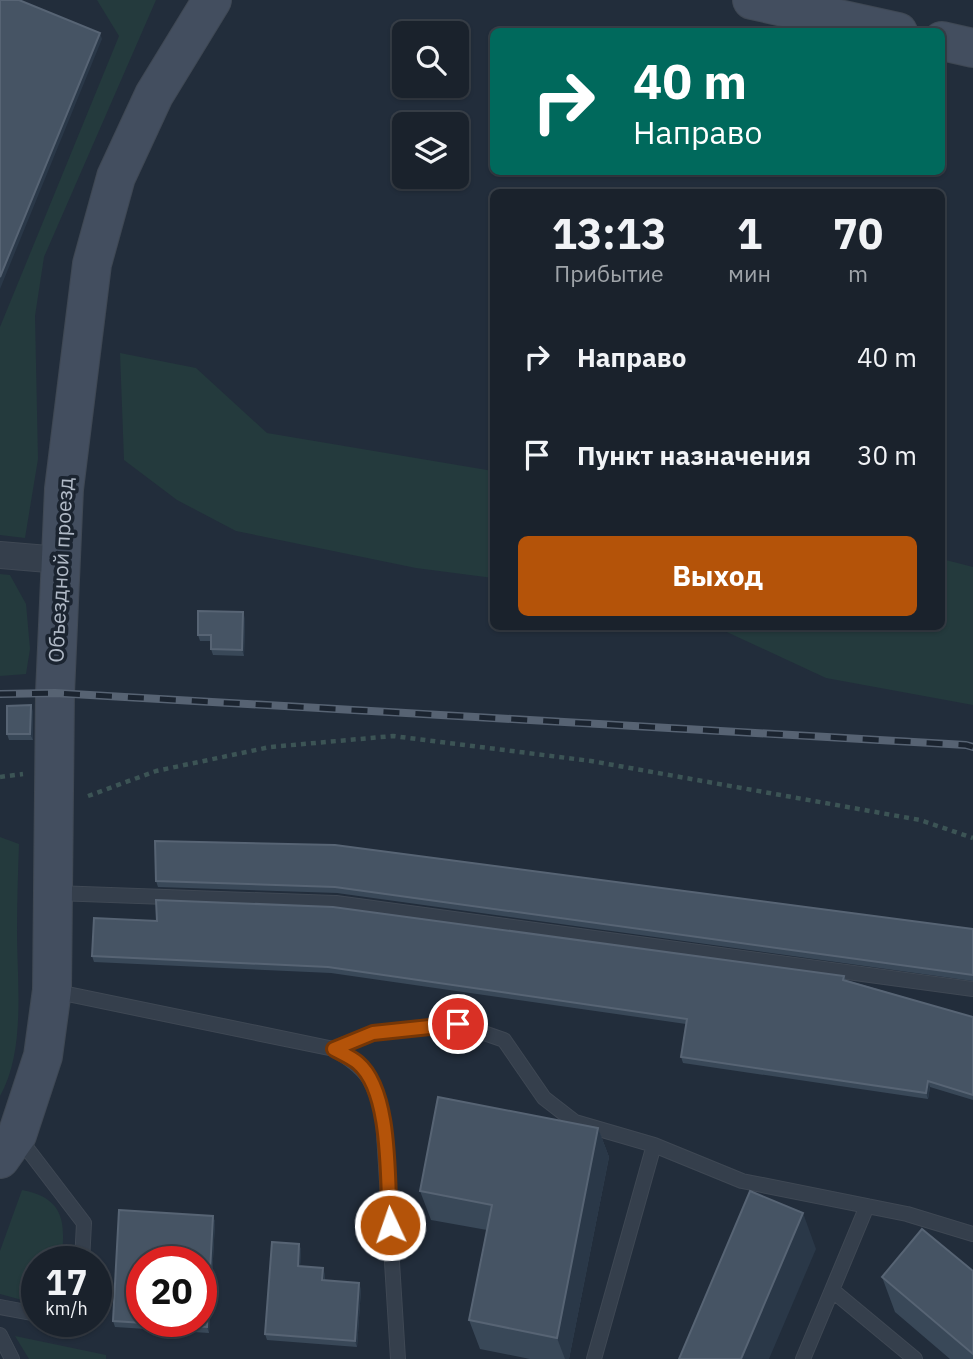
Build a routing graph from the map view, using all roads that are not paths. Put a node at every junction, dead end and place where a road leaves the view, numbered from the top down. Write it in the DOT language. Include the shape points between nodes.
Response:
graph roads {
  1 [pos="190,0"];
  2 [pos="212,0"];
  3 [pos="752,0"];
  4 [pos="880,28"];
  5 [pos="945,42"];
  6 [pos="186,44"];
  7 [pos="973,48"];
  8 [pos="0,555"];
  9 [pos="60,560"];
  10 [pos="54,893"];
  11 [pos="973,989"];
  12 [pos="52,990"];
  13 [pos="334,1049"];
  14 [pos="654,1144"];
  15 [pos="8,1147"];
  16 [pos="867,1206"];
  17 [pos="973,1234"];
  18 [pos="83,1246"];
  19 [pos="832,1290"];
  20 [pos="0,1307"];
  21 [pos="21,1311"];
  22 [pos="0,1335"];
  23 [pos="12,1359"];
  24 [pos="398,1359"];
  25 [pos="594,1359"];
  26 [pos="803,1359"];
  27 [pos="915,1359"];
  1 -- 6 [label="street"];
  2 -- 6 [label="main road, Объездной проезд"];
  3 -- 4 [label="main road"];
  5 -- 7 [label="main road"];
  6 -- 9 [label="main road, Объездной проезд" via="154,95 116,177 92,264 64,489"];
  8 -- 9 [label="street"];
  9 -- 10 [label="main road, Объездной проезд"];
  10 -- 11 [label="lane" via="336,904"];
  10 -- 12 [label="main road, Объездной проезд"];
  12 -- 13 [label="lane"];
  12 -- 15 [label="main road, Объездной проезд" via="43,1056"];
  13 -- 14 [label="lane" via="373,1033 458,1024 504,1040 544,1098 575,1122"];
  13 -- 24 [label="lane" via="358,1063 376,1088 383,1117"];
  14 -- 16 [label="lane" via="742,1181"];
  14 -- 25 [label="lane"];
  15 -- 18 [label="lane" via="84,1223"];
  16 -- 17 [label="lane"];
  16 -- 19 [label="lane"];
  19 -- 26 [label="lane"];
  19 -- 27 [label="lane"];
  20 -- 21 [label="lane"];
  22 -- 23 [label="lane"];
}
